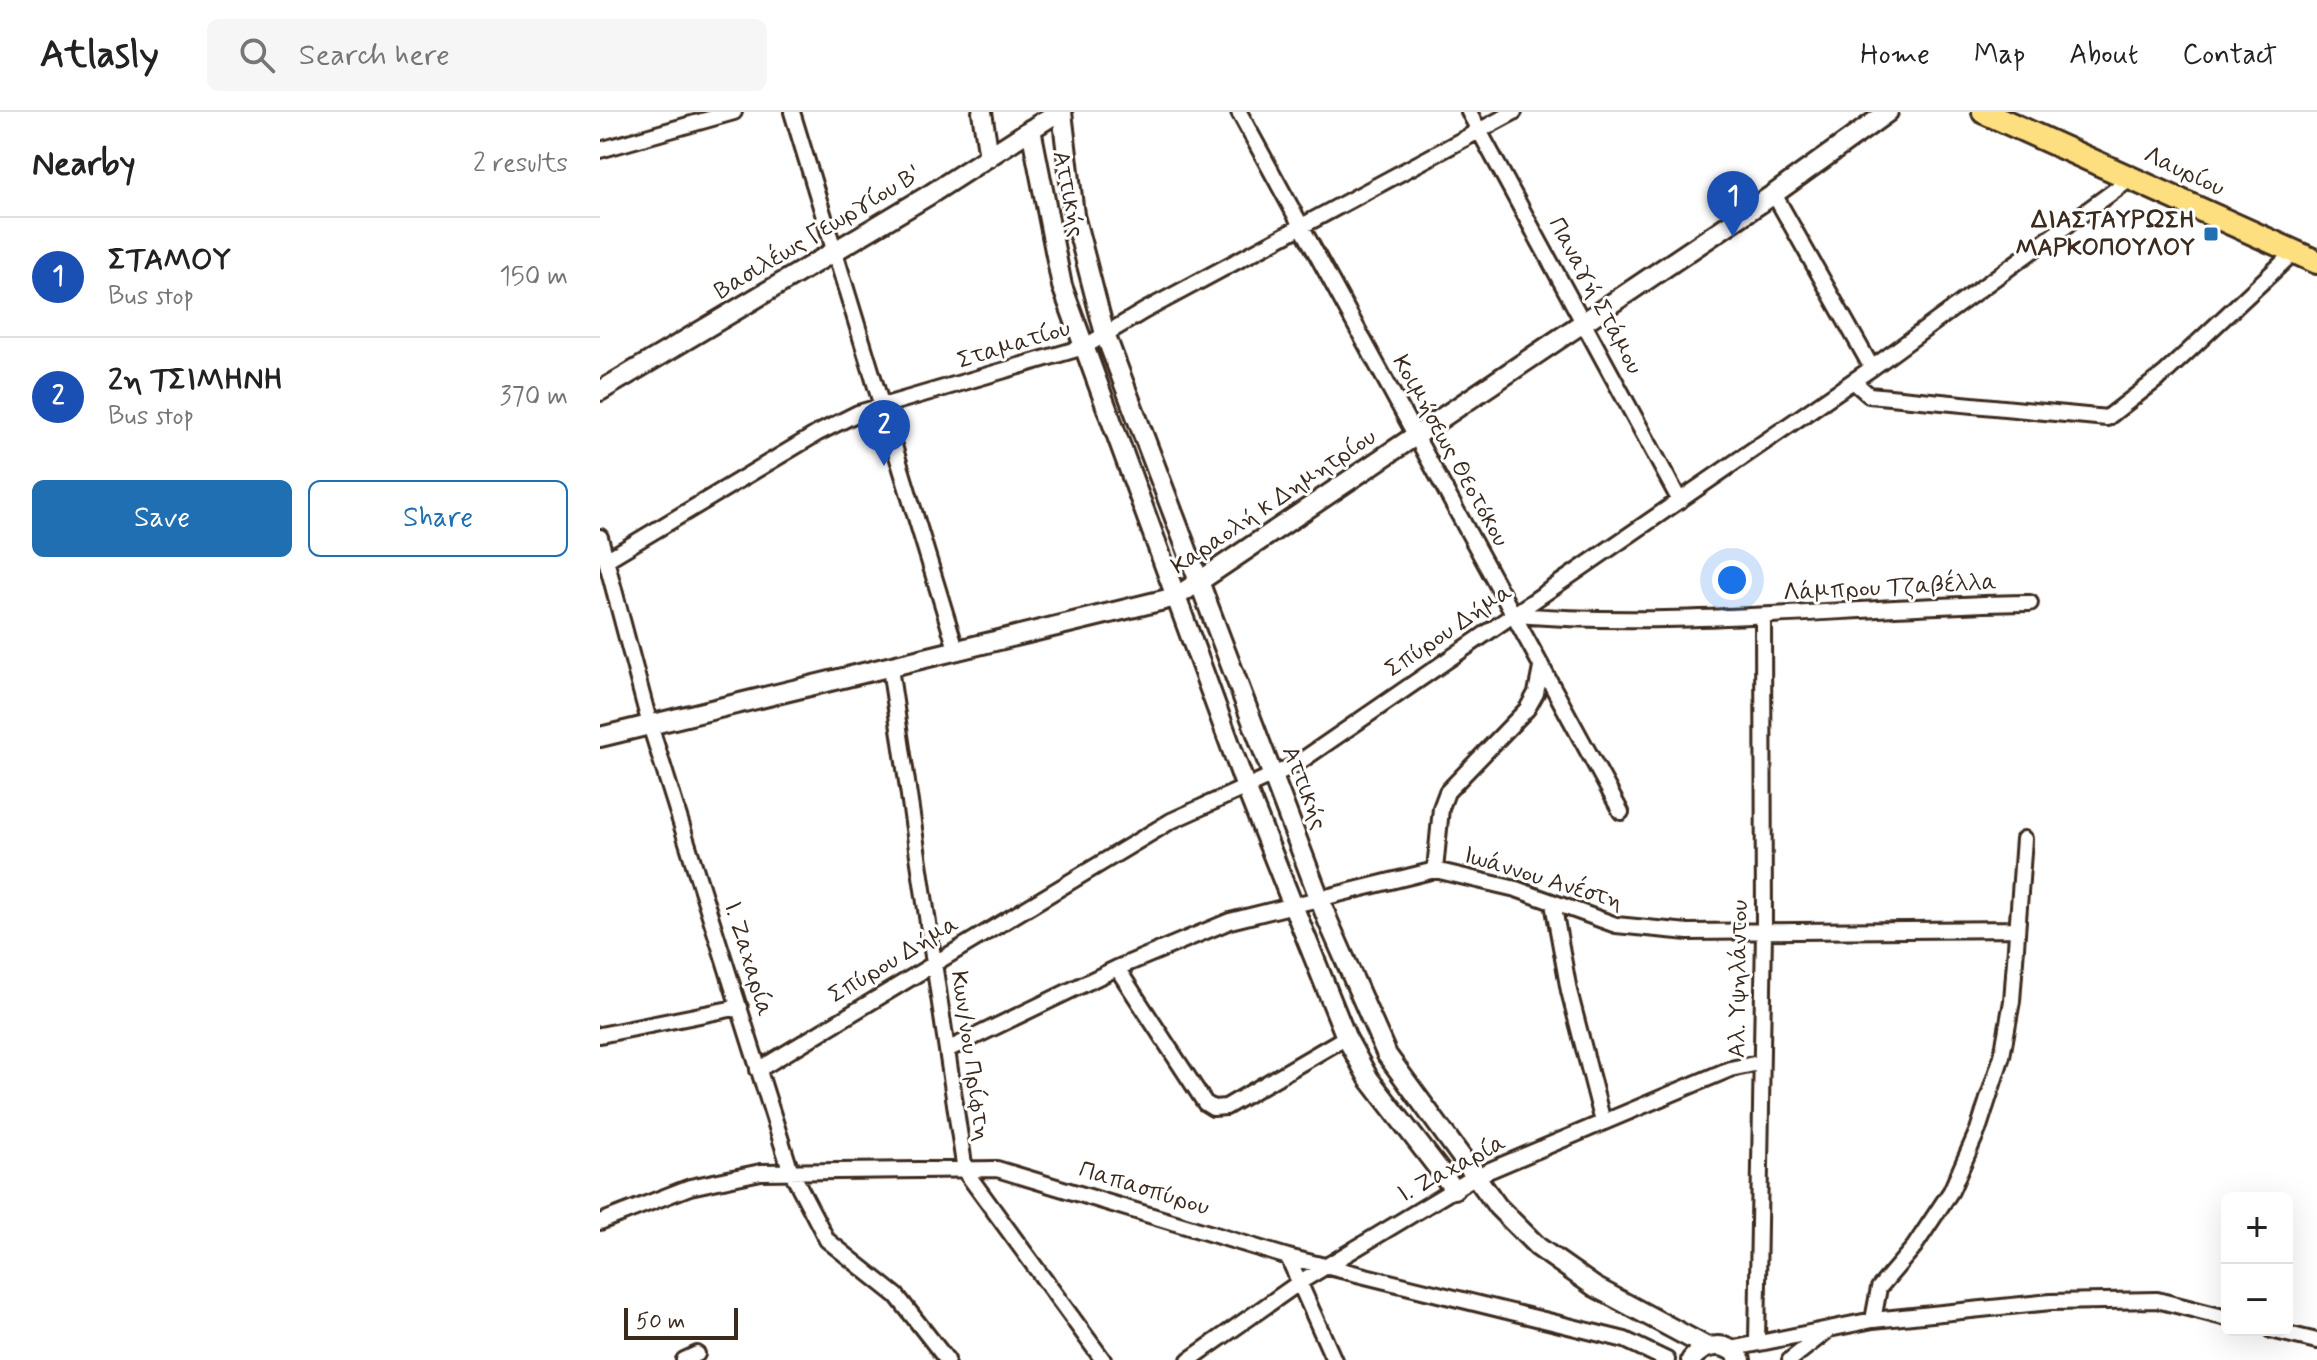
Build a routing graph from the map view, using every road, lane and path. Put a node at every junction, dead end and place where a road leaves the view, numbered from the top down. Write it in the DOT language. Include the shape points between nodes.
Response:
graph roads {
  1 [pos="734,112"];
  2 [pos="792,112"];
  3 [pos="982,112"];
  4 [pos="1060,112"];
  5 [pos="1239,112"];
  6 [pos="1469,112"];
  7 [pos="1514,112"];
  8 [pos="1888,112"];
  9 [pos="1984,112"];
  10 [pos="1031,129"];
  11 [pos="1479,131"];
  12 [pos="600,150"];
  13 [pos="989,157"];
  14 [pos="2133,177"];
  15 [pos="1774,194"];
  16 [pos="1301,227"];
  17 [pos="836,251"];
  18 [pos="2294,252"];
  19 [pos="2317,262"];
  20 [pos="1584,321"];
  21 [pos="1105,334"];
  22 [pos="1084,347"];
  23 [pos="1872,368"];
  24 [pos="1853,381"];
  25 [pos="600,391"];
  26 [pos="880,408"];
  27 [pos="1417,435"];
  28 [pos="1680,501"];
  29 [pos="600,537"];
  30 [pos="606,560"];
  31 [pos="1198,581"];
  32 [pos="1176,597"];
  33 [pos="2030,603"];
  34 [pos="1514,615"];
  35 [pos="1763,617"];
  36 [pos="957,652"];
  37 [pos="890,668"];
  38 [pos="1541,668"];
  39 [pos="650,725"];
  40 [pos="600,737"];
  41 [pos="1274,775"];
  42 [pos="1245,785"];
  43 [pos="1621,812"];
  44 [pos="2024,839"];
  45 [pos="1435,870"];
  46 [pos="1319,896"];
  47 [pos="1292,903"];
  48 [pos="1553,903"];
  49 [pos="2017,929"];
  50 [pos="1764,931"];
  51 [pos="934,961"];
  52 [pos="1117,968"];
  53 [pos="740,1007"];
  54 [pos="600,1035"];
  55 [pos="1346,1037"];
  56 [pos="947,1050"];
  57 [pos="1759,1063"];
  58 [pos="758,1070"];
  59 [pos="1603,1122"];
  60 [pos="790,1169"];
  61 [pos="965,1171"];
  62 [pos="1476,1176"];
  63 [pos="1454,1189"];
  64 [pos="600,1222"];
  65 [pos="1288,1257"];
  66 [pos="1325,1267"];
  67 [pos="1300,1282"];
  68 [pos="2221,1316"];
  69 [pos="1873,1320"];
  70 [pos="1828,1330"];
  71 [pos="2293,1335"];
  72 [pos="1757,1341"];
  73 [pos="2317,1341"];
  74 [pos="936,1346"];
  75 [pos="1707,1347"];
  76 [pos="1736,1354"];
  77 [pos="928,1360"];
  78 [pos="947,1360"];
  79 [pos="1103,1360"];
  80 [pos="1189,1360"];
  81 [pos="1334,1360"];
  82 [pos="1667,1360"];
  83 [pos="1691,1360"];
  84 [pos="1790,1360"];
  1 -- 12 [label="street"];
  2 -- 17 [label="street"];
  3 -- 13 [label="street"];
  4 -- 10 [label="street, Βασιλέως Γεωργίου Β'"];
  4 -- 21 [label="street, Αττικής" via="1074,215"];
  5 -- 16 [label="street, Κοιμήσεως Θεοτόκου"];
  6 -- 11 [label="street, Παναγή Στάμου"];
  7 -- 11 [label="street, Σταματίου"];
  8 -- 15 [label="street, Καραολή κ Δημητρίου"];
  9 -- 14 [label="main road, Λαυρίου"];
  10 -- 13 [label="street, Βασιλέως Γεωργίου Β'"];
  10 -- 22 [label="street, Αττικής" via="1062,286"];
  11 -- 16 [label="street, Σταματίου"];
  11 -- 20 [label="street, Παναγή Στάμου"];
  13 -- 17 [label="street, Βασιλέως Γεωργίου Β'"];
  14 -- 18 [label="main road, Λαυρίου"];
  14 -- 23 [label="street, Σπύρου Δήμα"];
  15 -- 20 [label="street, Καραολή κ Δημητρίου"];
  15 -- 23 [label="street"];
  16 -- 21 [label="street, Σταματίου"];
  16 -- 27 [label="street, Κοιμήσεως Θεοτόκου"];
  17 -- 25 [label="street, Βασιλέως Γεωργίου Β'"];
  17 -- 26 [label="street"];
  18 -- 19 [label="main road, Λαυρίου"];
  18 -- 24 [label="street" via="2164,374 2107,418 1869,395"];
  20 -- 27 [label="street, Καραολή κ Δημητρίου"];
  20 -- 28 [label="street, Παναγή Στάμου"];
  21 -- 22 [label="street, Σταματίου"];
  21 -- 31 [label="street, Αττικής"];
  22 -- 26 [label="street, Σταματίου"];
  22 -- 32 [label="street, Αττικής"];
  23 -- 24 [label="street, Σπύρου Δήμα"];
  24 -- 28 [label="street, Σπύρου Δήμα"];
  26 -- 30 [label="street, Σταματίου" via="818,433"];
  26 -- 36 [label="street"];
  27 -- 31 [label="street, Καραολή κ Δημητρίου"];
  27 -- 34 [label="street, Κοιμήσεως Θεοτόκου"];
  28 -- 34 [label="street, Σπύρου Δήμα"];
  29 -- 30 [label="street, Ι. Ζαχαρία"];
  30 -- 39 [label="street, Ι. Ζαχαρία"];
  31 -- 32 [label="street, Καραολή κ Δημητρίου"];
  31 -- 41 [label="street, Αττικής"];
  32 -- 36 [label="street, Καραολή κ Δημητρίου"];
  32 -- 42 [label="street, Αττικής"];
  33 -- 35 [label="street, Λάμπρου Τζαβέλλα"];
  34 -- 35 [label="street, Λάμπρου Τζαβέλλα" via="1591,621"];
  34 -- 38 [label="street, Κοιμήσεως Θεοτόκου"];
  34 -- 41 [label="street, Σπύρου Δήμα"];
  35 -- 50 [label="street, Αλ. Υψηλάντου"];
  36 -- 37 [label="street, Καραολή κ Δημητρίου"];
  37 -- 39 [label="street, Καραολή κ Δημητρίου"];
  37 -- 51 [label="street, Κων/νου Πρίφτη"];
  38 -- 43 [label="street, Κοιμήσεως Θεοτόκου"];
  38 -- 45 [label="street" via="1527,709 1447,792"];
  39 -- 40 [label="street, Καραολή κ Δημητρίου"];
  39 -- 53 [label="street, Ι. Ζαχαρία"];
  41 -- 42 [label="street, Σπύρου Δήμα"];
  41 -- 46 [label="street, Αττικής"];
  42 -- 47 [label="street, Αττικής"];
  42 -- 51 [label="street, Σπύρου Δήμα" via="1171,821"];
  44 -- 49 [label="street"];
  45 -- 46 [label="street, Ιωάννου Ανέστη"];
  45 -- 48 [label="street, Ιωάννου Ανέστη"];
  46 -- 47 [label="street, Ιωάννου Ανέστη"];
  46 -- 62 [label="street, Αττικής" via="1387,1055"];
  47 -- 52 [label="street, Ιωάννου Ανέστη" via="1230,921"];
  47 -- 55 [label="street, Αττικής"];
  48 -- 50 [label="street, Ιωάννου Ανέστη" via="1634,929"];
  48 -- 59 [label="street"];
  49 -- 50 [label="street, Ιωάννου Ανέστη"];
  49 -- 69 [label="street" via="2002,1056 1973,1143 1951,1191 1879,1288"];
  50 -- 57 [label="street, Αλ. Υψηλάντου"];
  51 -- 56 [label="street, Κων/νου Πρίφτη"];
  51 -- 58 [label="street, Σπύρου Δήμα"];
  52 -- 55 [label="street" via="1213,1108 1226,1107"];
  52 -- 56 [label="street, Ιωάννου Ανέστη"];
  53 -- 54 [label="street"];
  53 -- 58 [label="street, Ι. Ζαχαρία"];
  55 -- 63 [label="street, Αττικής" via="1369,1079"];
  56 -- 61 [label="street, Κων/νου Πρίφτη"];
  57 -- 59 [label="street, Ι. Ζαχαρία" via="1730,1069"];
  57 -- 72 [label="street, Αλ. Υψηλάντου"];
  58 -- 60 [label="street, Ι. Ζαχαρία"];
  59 -- 62 [label="street, Ι. Ζαχαρία"];
  60 -- 61 [label="street, Παπασπύρου"];
  60 -- 64 [label="street, Παπασπύρου" via="690,1187"];
  60 -- 74 [label="street, Ι. Ζαχαρία" via="827,1240 897,1296"];
  61 -- 65 [label="street, Παπασπύρου" via="1014,1172"];
  61 -- 79 [label="street, Κων/νου Πρίφτη"];
  62 -- 63 [label="street, Ι. Ζαχαρία"];
  62 -- 75 [label="street, Αττικής" via="1538,1247 1595,1287"];
  63 -- 66 [label="street, Ι. Ζαχαρία"];
  65 -- 66 [label="street, Παπασπύρου"];
  65 -- 67 [label="street"];
  66 -- 67 [label="street, Ι. Ζαχαρία"];
  66 -- 82 [label="street, Παπασπύρου" via="1625,1340"];
  67 -- 80 [label="street, Ι. Ζαχαρία"];
  67 -- 81 [label="street"];
  68 -- 69 [label="street" via="2157,1300 2105,1299"];
  69 -- 70 [label="street"];
  70 -- 72 [label="street"];
  70 -- 84 [label="street"];
  71 -- 73 [label="street"];
  72 -- 76 [label="street"];
  74 -- 77 [label="street"];
  74 -- 78 [label="street, Ι. Ζαχαρία"];
  75 -- 76 [label="street"];
  75 -- 83 [label="street"];
}
